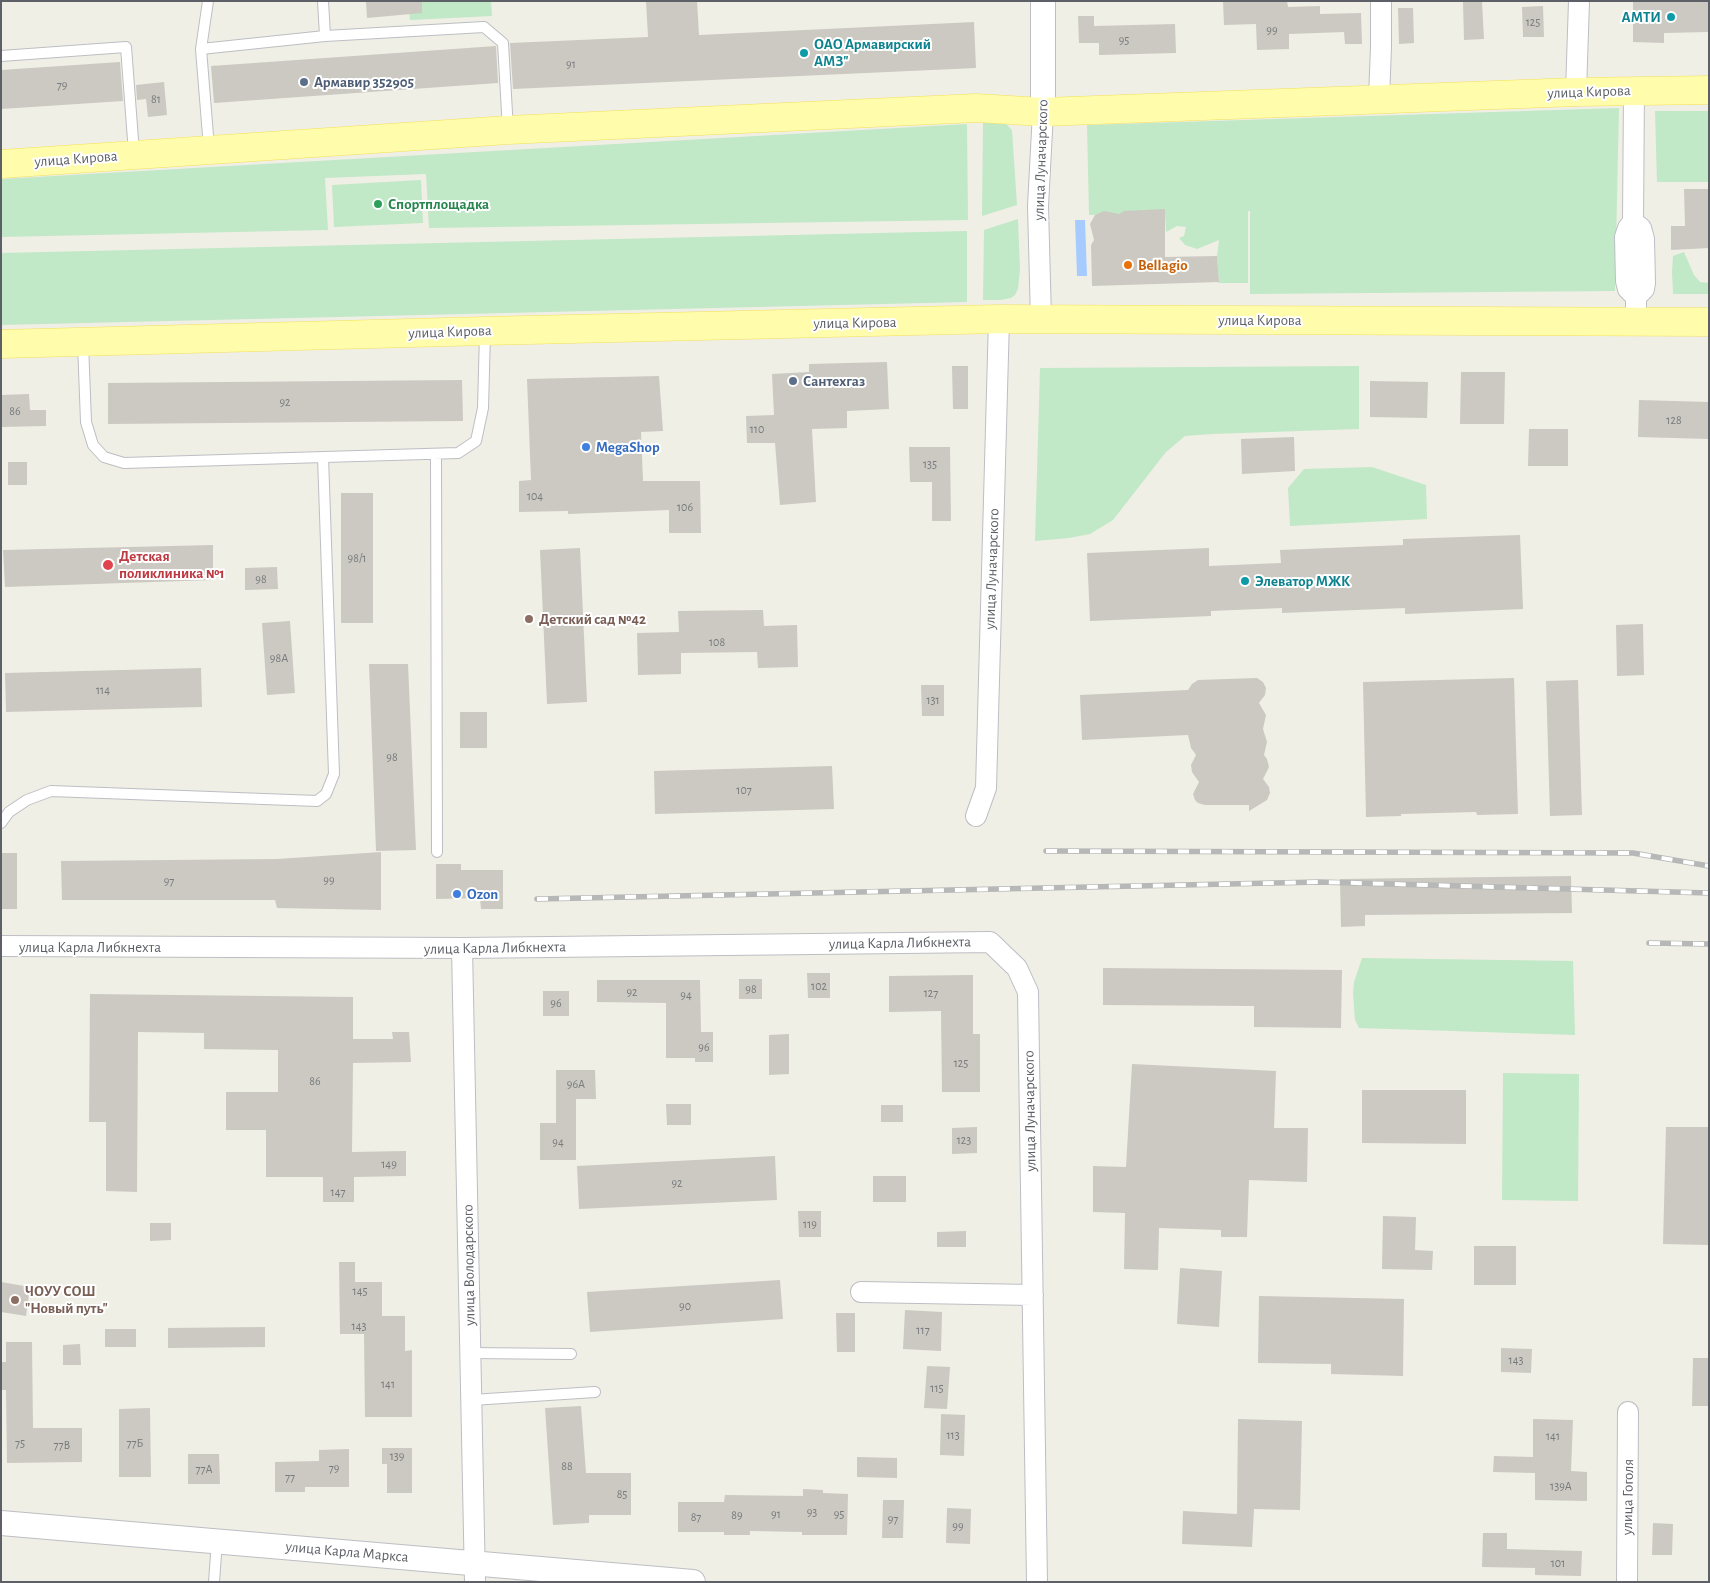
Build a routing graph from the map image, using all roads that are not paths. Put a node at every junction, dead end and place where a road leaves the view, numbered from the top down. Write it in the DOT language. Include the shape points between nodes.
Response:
graph roads {
  1 [pos="208,1"];
  2 [pos="323,1"];
  3 [pos="1043,1"];
  4 [pos="1381,1"];
  5 [pos="1579,1"];
  6 [pos="325,36"];
  7 [pos="201,49"];
  8 [pos="1,56"];
  9 [pos="1634,90"];
  10 [pos="1709,90"];
  11 [pos="1576,92"];
  12 [pos="1379,98"];
  13 [pos="1043,112"];
  14 [pos="508,130"];
  15 [pos="209,150"];
  16 [pos="134,155"];
  17 [pos="1,164"];
  18 [pos="1636,309"];
  19 [pos="999,320"];
  20 [pos="1041,320"];
  21 [pos="1709,322"];
  22 [pos="485,331"];
  23 [pos="82,342"];
  24 [pos="1,344"];
  25 [pos="436,454"];
  26 [pos="323,457"];
  27 [pos="976,816"];
  28 [pos="1,823"];
  29 [pos="437,852"];
  30 [pos="990,942"];
  31 [pos="1,946"];
  32 [pos="462,948"];
  33 [pos="861,1292"];
  34 [pos="1034,1295"];
  35 [pos="470,1353"];
  36 [pos="571,1354"];
  37 [pos="595,1392"];
  38 [pos="472,1400"];
  39 [pos="1628,1412"];
  40 [pos="1,1523"];
  41 [pos="217,1541"];
  42 [pos="475,1572"];
  43 [pos="214,1582"];
  44 [pos="693,1582"];
  45 [pos="1037,1582"];
  46 [pos="1627,1582"];
  1 -- 7 [label="lane"];
  2 -- 6 [label="lane"];
  3 -- 13 [label="street, улица Луначарского"];
  4 -- 12 [label="street"];
  5 -- 11 [label="street"];
  6 -- 7 [label="lane"];
  6 -- 14 [label="lane" via="484,27 503,43"];
  7 -- 15 [label="lane"];
  8 -- 16 [label="lane" via="126,47"];
  9 -- 10 [label="main road, улица Кирова"];
  9 -- 11 [label="main road, улица Кирова"];
  9 -- 18 [label="street" via="1633,222 1625,237 1626,281"];
  11 -- 12 [label="main road, улица Кирова"];
  12 -- 13 [label="main road, улица Кирова"];
  13 -- 14 [label="main road, улица Кирова" via="976,108"];
  13 -- 20 [label="street, улица Луначарского" via="1038,206"];
  14 -- 15 [label="main road, улица Кирова"];
  15 -- 16 [label="main road, улица Кирова"];
  16 -- 17 [label="main road, улица Кирова"];
  18 -- 20 [label="main road, улица Кирова"];
  18 -- 21 [label="main road, улица Кирова"];
  19 -- 20 [label="main road, улица Кирова"];
  19 -- 22 [label="main road, улица Кирова"];
  19 -- 27 [label="street, улица Луначарского" via="986,788"];
  22 -- 23 [label="main road, улица Кирова"];
  22 -- 25 [label="lane" via="484,408 476,441 458,453"];
  23 -- 24 [label="main road, улица Кирова"];
  23 -- 26 [label="lane" via="86,422 93,445 104,458 124,463"];
  25 -- 26 [label="lane"];
  25 -- 29 [label="lane"];
  26 -- 28 [label="lane" via="334,774 326,794 317,801 51,791 27,800 9,812"];
  30 -- 32 [label="street, улица Карла Либкнехта"];
  30 -- 34 [label="street, улица Луначарского" via="1017,968 1028,992"];
  31 -- 32 [label="street, улица Карла Либкнехта"];
  32 -- 35 [label="street, улица Володарского"];
  33 -- 34 [label="street"];
  34 -- 45 [label="street, улица Луначарского"];
  35 -- 36 [label="lane"];
  35 -- 38 [label="street, улица Володарского"];
  37 -- 38 [label="lane"];
  38 -- 42 [label="street, улица Володарского"];
  39 -- 46 [label="street, улица Гоголя"];
  40 -- 41 [label="street, улица Карла Маркса"];
  41 -- 42 [label="street, улица Карла Маркса"];
  41 -- 43 [label="lane"];
  42 -- 44 [label="street, улица Карла Маркса"];
}
